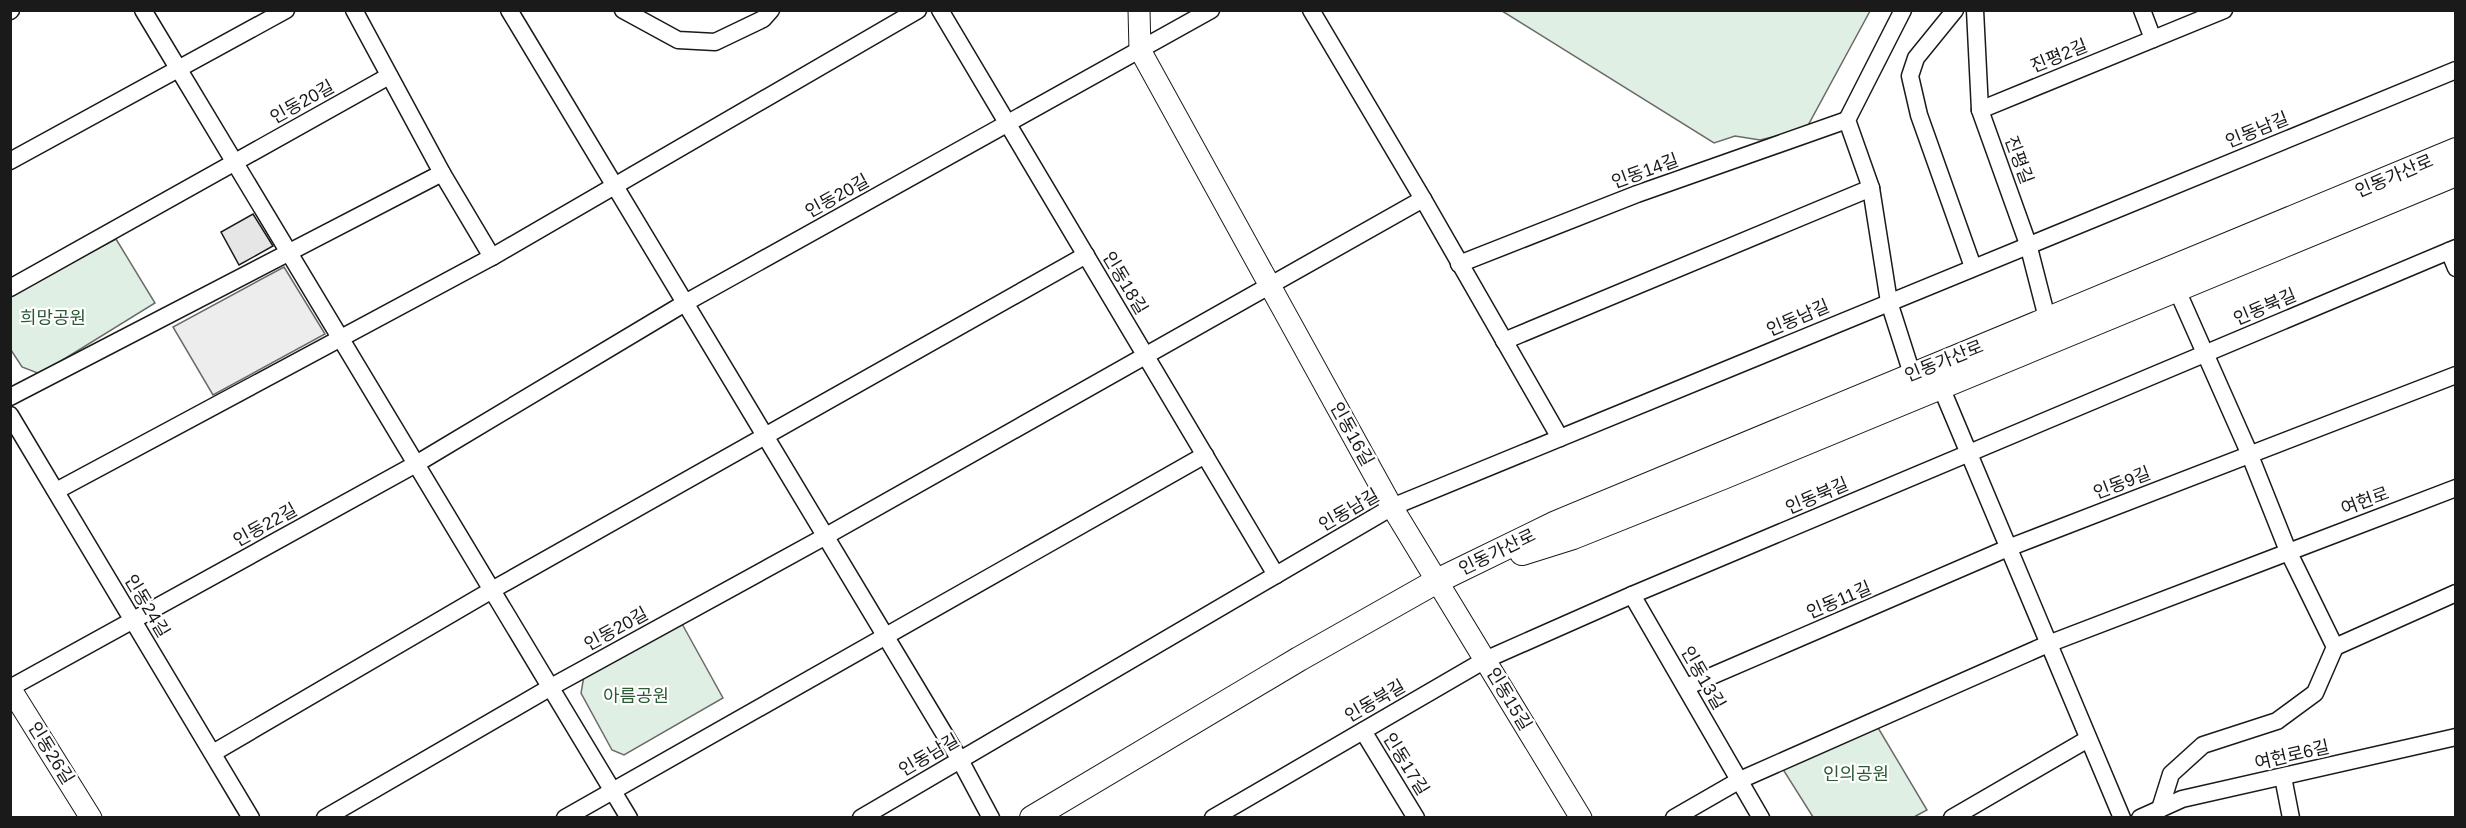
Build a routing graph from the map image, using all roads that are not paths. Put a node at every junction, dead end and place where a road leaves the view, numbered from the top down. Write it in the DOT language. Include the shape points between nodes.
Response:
graph roads {
  1 [pos="143,10"];
  2 [pos="286,10"];
  3 [pos="354,10"];
  4 [pos="509,10"];
  5 [pos="623,10"];
  6 [pos="771,10"];
  7 [pos="918,10"];
  8 [pos="940,10"];
  9 [pos="1139,10"];
  10 [pos="1211,10"];
  11 [pos="1311,10"];
  12 [pos="1903,10"];
  13 [pos="1955,10"];
  14 [pos="1975,10"];
  15 [pos="2142,10"];
  16 [pos="2224,10"];
  17 [pos="2153,39"];
  18 [pos="1140,50"];
  19 [pos="177,68"];
  20 [pos="2456,70"];
  21 [pos="389,76"];
  22 [pos="1980,110"];
  23 [pos="1847,120"];
  24 [pos="1008,123"];
  25 [pos="2456,150"];
  26 [pos="10,160"];
  27 [pos="234,161"];
  28 [pos="442,173"];
  29 [pos="2456,174"];
  30 [pos="615,187"];
  31 [pos="1871,188"];
  32 [pos="1423,199"];
  33 [pos="2028,244"];
  34 [pos="2452,250"];
  35 [pos="289,253"];
  36 [pos="1086,255"];
  37 [pos="492,257"];
  38 [pos="1459,264"];
  39 [pos="1973,267"];
  40 [pos="2456,268"];
  41 [pos="1269,286"];
  42 [pos="10,288"];
  43 [pos="2177,290"];
  44 [pos="1889,302"];
  45 [pos="685,303"];
  46 [pos="2048,318"];
  47 [pos="340,339"];
  48 [pos="1504,341"];
  49 [pos="2204,354"];
  50 [pos="1146,356"];
  51 [pos="1912,374"];
  52 [pos="2456,375"];
  53 [pos="1941,387"];
  54 [pos="10,397"];
  55 [pos="10,415"];
  56 [pos="766,437"];
  57 [pos="1560,438"];
  58 [pos="1968,454"];
  59 [pos="1205,455"];
  60 [pos="2249,455"];
  61 [pos="416,464"];
  62 [pos="2456,488"];
  63 [pos="56,491"];
  64 [pos="1392,507"];
  65 [pos="826,536"];
  66 [pos="2008,548"];
  67 [pos="2288,550"];
  68 [pos="1276,575"];
  69 [pos="1437,581"];
  70 [pos="492,590"];
  71 [pos="2456,593"];
  72 [pos="1632,595"];
  73 [pos="134,621"];
  74 [pos="886,636"];
  75 [pos="2048,644"];
  76 [pos="2335,647"];
  77 [pos="1485,660"];
  78 [pos="551,687"];
  79 [pos="1686,687"];
  80 [pos="10,688"];
  81 [pos="1363,731"];
  82 [pos="2456,737"];
  83 [pos="2088,739"];
  84 [pos="213,753"];
  85 [pos="960,760"];
  86 [pos="2283,777"];
  87 [pos="1740,780"];
  88 [pos="613,790"];
  89 [pos="2160,809"];
  90 [pos="91,818"];
  91 [pos="251,818"];
  92 [pos="325,818"];
  93 [pos="565,818"];
  94 [pos="629,818"];
  95 [pos="861,818"];
  96 [pos="991,818"];
  97 [pos="1032,818"];
  98 [pos="1213,818"];
  99 [pos="1416,818"];
  100 [pos="1581,818"];
  101 [pos="1674,818"];
  102 [pos="1761,818"];
  103 [pos="1952,818"];
  104 [pos="2122,818"];
  105 [pos="2140,818"];
  106 [pos="2291,818"];
  1 -- 19 [label="street"];
  2 -- 19 [label="street"];
  3 -- 21 [label="street"];
  4 -- 30 [label="street"];
  5 -- 6 [label="street" via="678,40 715,42 763,19"];
  7 -- 30 [label="street"];
  8 -- 24 [label="street, 인동18길"];
  9 -- 18 [label="street, 인동16길"];
  10 -- 18 [label="street"];
  11 -- 32 [label="street"];
  12 -- 23 [label="street"];
  13 -- 39 [label="street" via="1916,58 1910,76 1919,115"];
  14 -- 22 [label="street, 진평길"];
  15 -- 17 [label="street"];
  16 -- 17 [label="street, 진평2길"];
  17 -- 22 [label="street, 진평2길"];
  18 -- 24 [label="street"];
  18 -- 41 [label="street, 인동16길"];
  19 -- 26 [label="street"];
  19 -- 27 [label="street"];
  20 -- 33 [label="street, 인동남길"];
  21 -- 27 [label="street, 인동20길"];
  21 -- 28 [label="street"];
  22 -- 33 [label="street, 진평길"];
  23 -- 31 [label="street"];
  23 -- 38 [label="street, 인동14길" via="1637,194"];
  24 -- 36 [label="street, 인동18길"];
  24 -- 45 [label="street, 인동20길"];
  25 -- 46 [label="main road, 인동가산로"];
  27 -- 35 [label="street"];
  27 -- 42 [label="street"];
  28 -- 35 [label="street"];
  28 -- 37 [label="street"];
  29 -- 43 [label="main road, 인동가산로"];
  30 -- 37 [label="street"];
  30 -- 45 [label="street"];
  31 -- 44 [label="street"];
  31 -- 48 [label="street"];
  32 -- 38 [label="street"];
  32 -- 41 [label="street"];
  33 -- 39 [label="street, 인동남길"];
  33 -- 46 [label="street, 진평길"];
  34 -- 40 [label="street"];
  34 -- 49 [label="street, 인동북길"];
  35 -- 47 [label="street"];
  35 -- 54 [label="street"];
  36 -- 50 [label="street, 인동18길"];
  36 -- 56 [label="street"];
  37 -- 47 [label="street"];
  38 -- 48 [label="street"];
  39 -- 44 [label="street, 인동남길"];
  41 -- 50 [label="street"];
  41 -- 64 [label="street, 인동16길"];
  43 -- 49 [label="street"];
  43 -- 53 [label="main road, 인동가산로"];
  44 -- 51 [label="street"];
  44 -- 57 [label="street, 인동남길"];
  45 -- 56 [label="street"];
  45 -- 61 [label="street, 인동20길"];
  46 -- 51 [label="main road, 인동가산로"];
  47 -- 61 [label="street"];
  47 -- 63 [label="street"];
  48 -- 57 [label="street"];
  49 -- 58 [label="street, 인동북길"];
  49 -- 60 [label="street"];
  50 -- 59 [label="street, 인동18길"];
  50 -- 65 [label="street, 인동20길"];
  51 -- 69 [label="main road, 인동가산로" via="1556,523"];
  52 -- 60 [label="street, 인동9길"];
  53 -- 58 [label="street"];
  53 -- 69 [label="main road, 인동가산로" via="1573,537"];
  55 -- 63 [label="street, 인동24길"];
  56 -- 65 [label="street"];
  56 -- 70 [label="street"];
  57 -- 64 [label="street, 인동남길"];
  58 -- 66 [label="street"];
  58 -- 72 [label="street, 인동북길"];
  59 -- 68 [label="street, 인동18길"];
  59 -- 74 [label="street"];
  60 -- 66 [label="street, 인동9길"];
  60 -- 67 [label="street"];
  61 -- 70 [label="street"];
  61 -- 73 [label="street, 인동22길"];
  62 -- 67 [label="street, 여헌로"];
  63 -- 73 [label="street, 인동24길"];
  64 -- 68 [label="street, 인동남길"];
  64 -- 69 [label="street, 인동16길"];
  65 -- 74 [label="street"];
  65 -- 78 [label="street, 인동20길"];
  66 -- 75 [label="street"];
  66 -- 79 [label="street, 인동11길"];
  67 -- 75 [label="street"];
  67 -- 76 [label="street"];
  68 -- 85 [label="street, 인동남길"];
  69 -- 77 [label="street, 인동15길"];
  69 -- 97 [label="main road, 인동가산로"];
  70 -- 78 [label="street"];
  70 -- 84 [label="street"];
  71 -- 76 [label="street"];
  72 -- 77 [label="street, 인동북길"];
  72 -- 79 [label="street, 인동13길"];
  73 -- 80 [label="street, 인동26길"];
  73 -- 84 [label="street, 인동24길"];
  74 -- 85 [label="street"];
  74 -- 88 [label="street"];
  75 -- 83 [label="street"];
  75 -- 87 [label="street"];
  76 -- 89 [label="street" via="2314,693 2277,721 2203,745 2171,774"];
  77 -- 81 [label="street, 인동북길"];
  77 -- 100 [label="street, 인동15길"];
  78 -- 88 [label="street"];
  78 -- 92 [label="street"];
  79 -- 87 [label="street, 인동13길"];
  80 -- 90 [label="street, 인동26길"];
  81 -- 98 [label="street, 인동북길"];
  81 -- 99 [label="street, 인동17길"];
  82 -- 86 [label="street, 여헌로6길"];
  83 -- 103 [label="street"];
  83 -- 104 [label="street"];
  84 -- 91 [label="street, 인동24길"];
  85 -- 95 [label="street, 인동남길"];
  85 -- 96 [label="street"];
  86 -- 89 [label="street, 여헌로6길" via="2182,799"];
  86 -- 106 [label="street"];
  87 -- 101 [label="street"];
  87 -- 102 [label="street, 인동13길"];
  88 -- 93 [label="street"];
  88 -- 94 [label="street"];
  89 -- 105 [label="street, 여헌로6길"];
}
